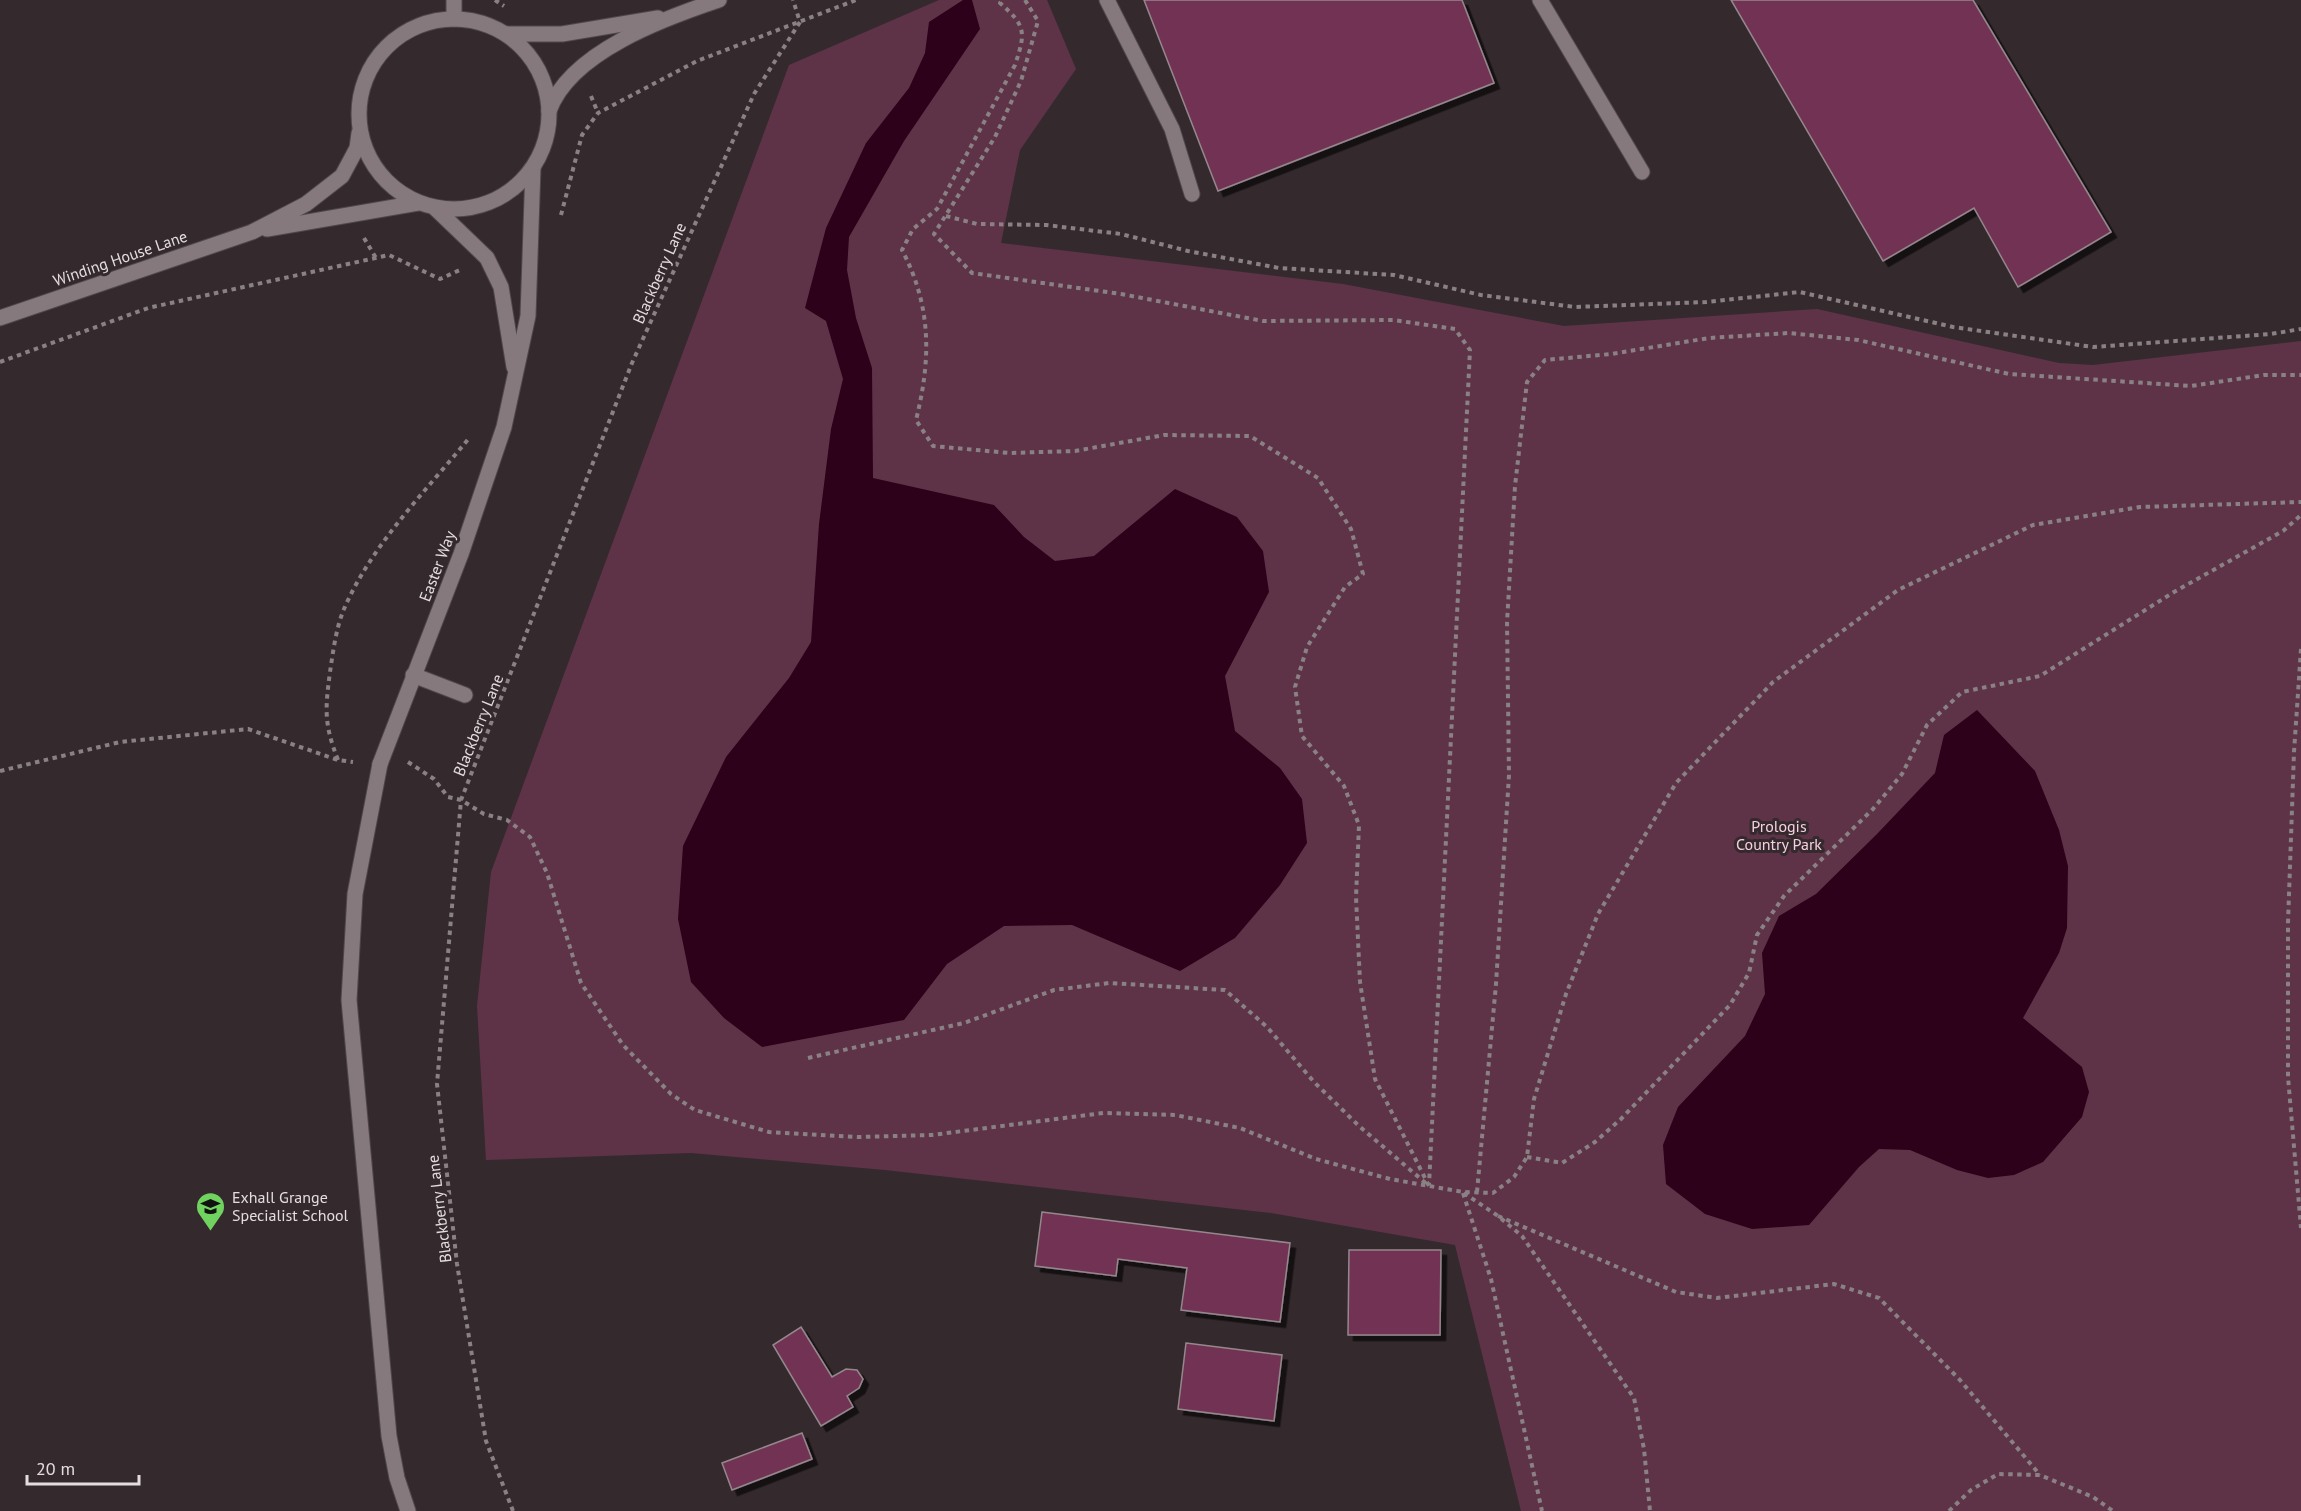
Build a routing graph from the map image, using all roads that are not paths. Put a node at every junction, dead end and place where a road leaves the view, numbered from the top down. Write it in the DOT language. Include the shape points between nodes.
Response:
graph roads {
  1 [pos="454,0"];
  2 [pos="719,0"];
  3 [pos="1107,0"];
  4 [pos="1540,0"];
  5 [pos="671,16"];
  6 [pos="454,19"];
  7 [pos="507,34"];
  8 [pos="549,111"];
  9 [pos="360,131"];
  10 [pos="533,168"];
  11 [pos="1642,172"];
  12 [pos="1192,194"];
  13 [pos="418,203"];
  14 [pos="435,208"];
  15 [pos="252,232"];
  16 [pos="0,318"];
  17 [pos="515,376"];
  18 [pos="413,675"];
  19 [pos="465,695"];
  20 [pos="408,1511"];
  1 -- 6 [label="street"];
  2 -- 5 [label="street"];
  3 -- 12 [label="street" via="1172,129"];
  4 -- 11 [label="street"];
  5 -- 7 [label="street" via="562,34"];
  5 -- 8 [label="street" via="594,58 562,87"];
  6 -- 7 [label="street" via="487,24"];
  6 -- 9 [label="street" via="417,26 379,56 368,71 362,90 358,110"];
  7 -- 8 [label="street" via="536,63 544,81"];
  8 -- 10 [label="street" via="544,147"];
  9 -- 13 [label="street" via="366,151 386,182"];
  9 -- 15 [label="street, Winding House Lane" via="357,148 342,176 328,189"];
  10 -- 14 [label="street" via="510,192 495,201 460,210"];
  10 -- 17 [label="street, Easter Way" via="528,316"];
  13 -- 14 [label="street"];
  13 -- 15 [label="street, Winding House Lane"];
  14 -- 17 [label="street, Easter Way" via="487,258 501,287"];
  15 -- 16 [label="street, Winding House Lane"];
  17 -- 18 [label="street, Easter Way" via="504,428 461,554"];
  18 -- 19 [label="street"];
  18 -- 20 [label="street, Easter Way" via="380,764 355,894 349,1000 389,1436"];
}
